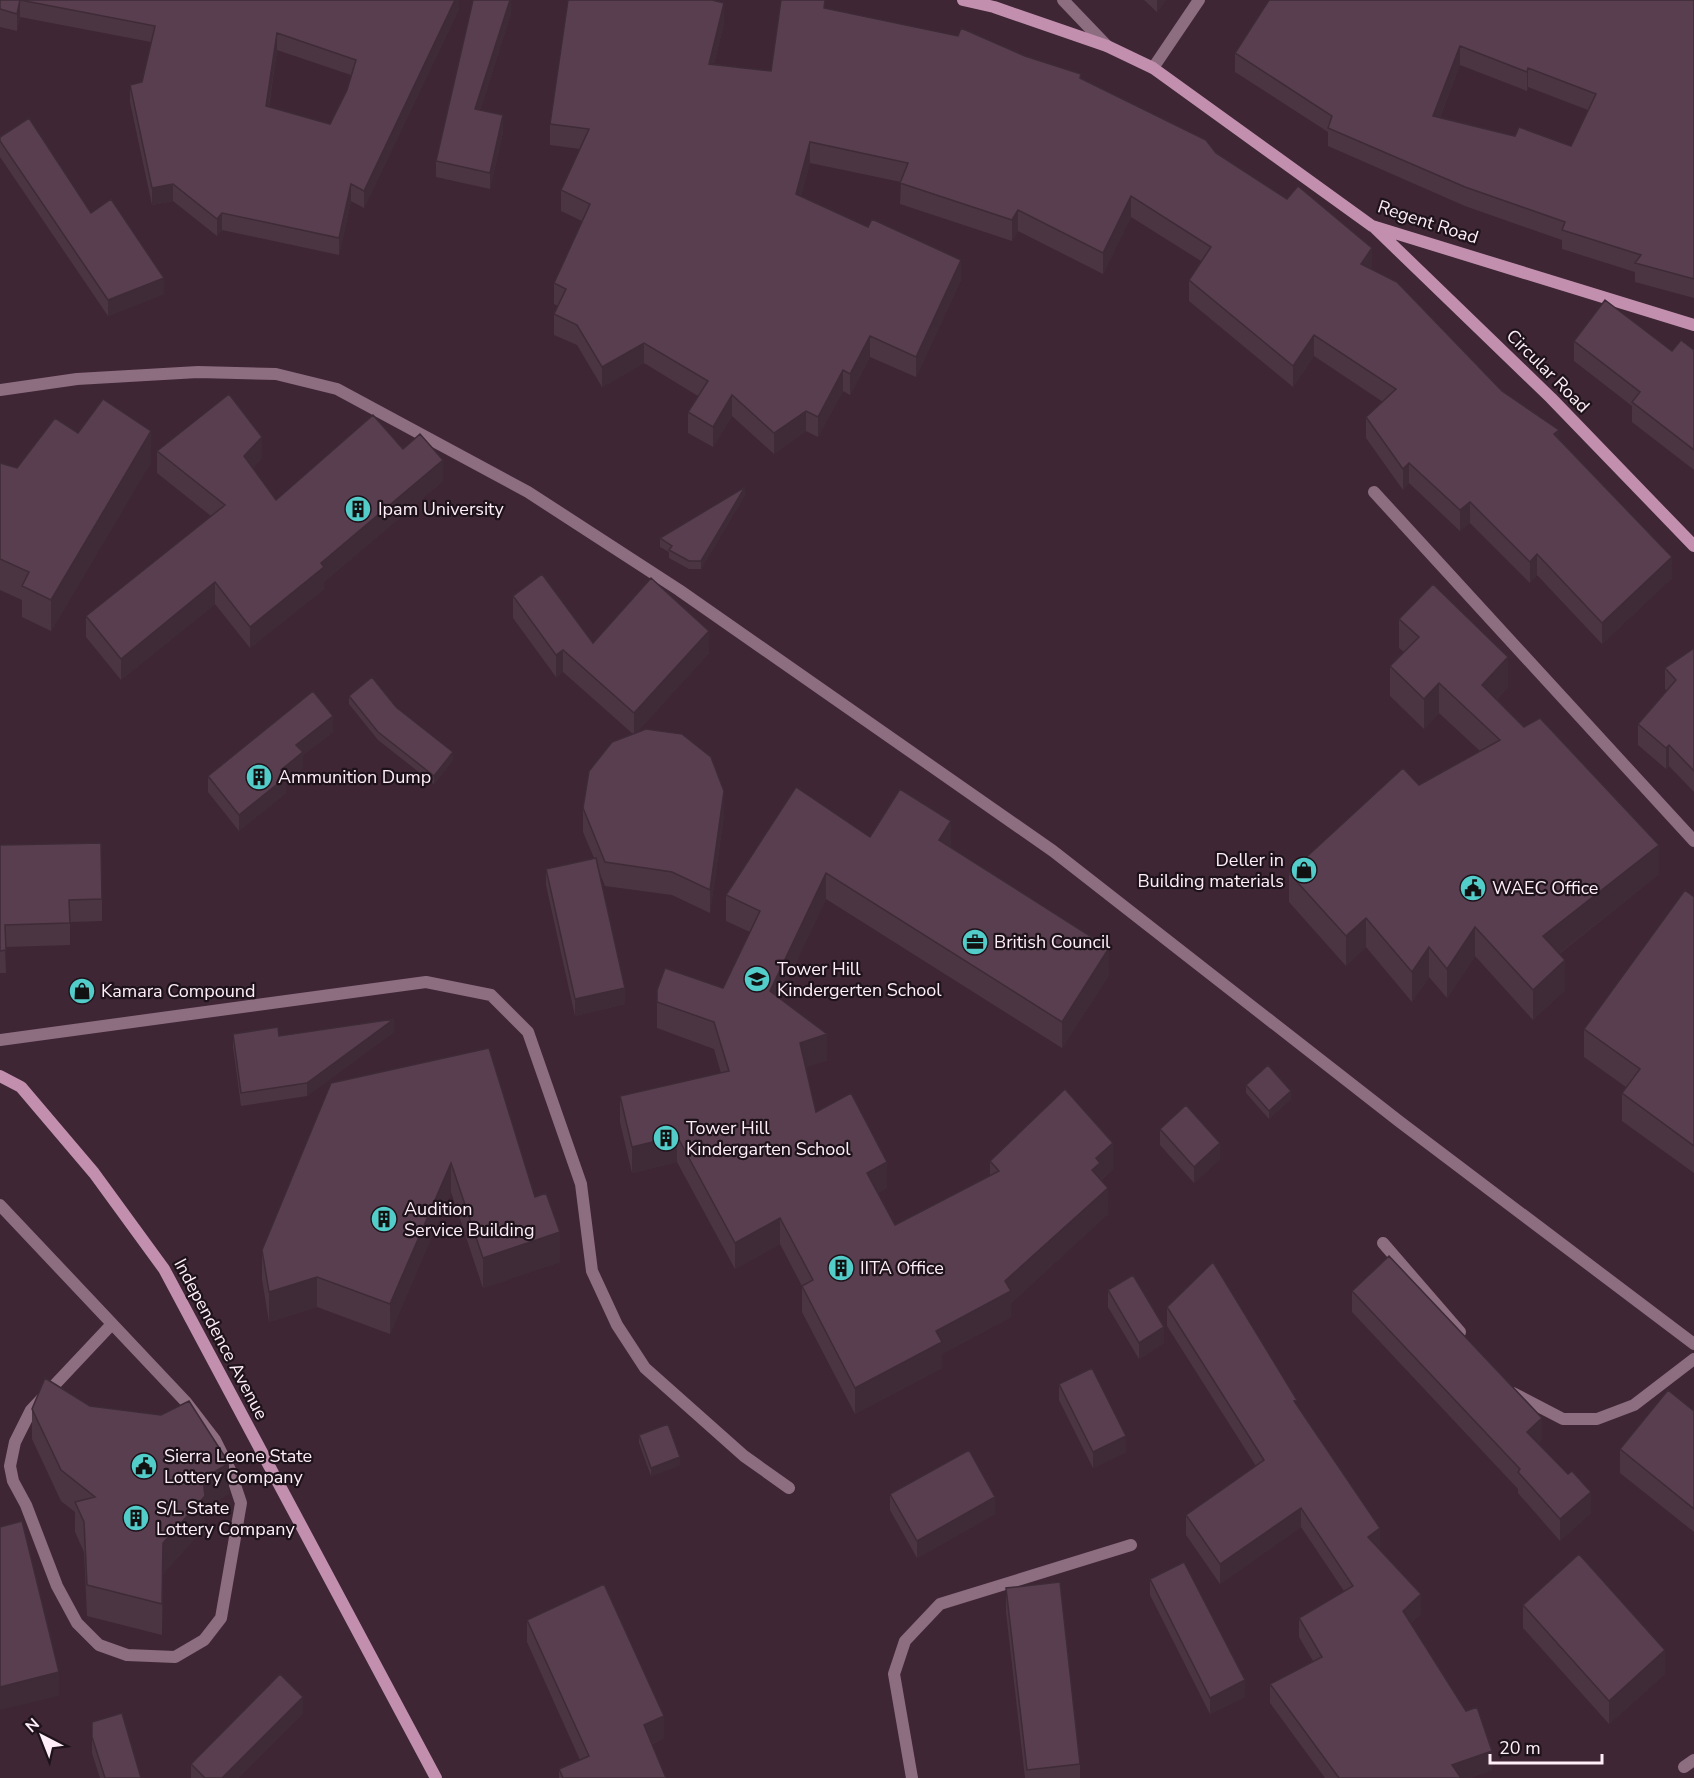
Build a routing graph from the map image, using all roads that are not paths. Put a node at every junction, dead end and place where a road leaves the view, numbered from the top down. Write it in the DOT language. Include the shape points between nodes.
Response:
graph roads {
  1 [pos="963,0"];
  2 [pos="1063,0"];
  3 [pos="1199,0"];
  4 [pos="1107,46"];
  5 [pos="1153,68"];
  6 [pos="1372,225"];
  7 [pos="1694,325"];
  8 [pos="0,390"];
  9 [pos="1374,492"];
  10 [pos="1694,546"];
  11 [pos="1694,841"];
  12 [pos="0,1040"];
  13 [pos="0,1076"];
  14 [pos="0,1205"];
  15 [pos="1383,1244"];
  16 [pos="112,1324"];
  17 [pos="1469,1342"];
  18 [pos="1694,1344"];
  19 [pos="1694,1359"];
  20 [pos="1508,1387"];
  21 [pos="789,1488"];
  22 [pos="1131,1545"];
  23 [pos="436,1778"];
  24 [pos="912,1778"];
  1 -- 4 [label="street"];
  2 -- 4 [label="street"];
  3 -- 5 [label="street"];
  4 -- 5 [label="street"];
  5 -- 6 [label="street, Regent Road"];
  6 -- 7 [label="street, Regent Road"];
  6 -- 10 [label="street, Circular Road" via="1551,398"];
  8 -- 18 [label="street" via="77,379 198,372 276,374 337,389 528,492 679,590 1053,851 1400,1122"];
  9 -- 11 [label="street"];
  12 -- 21 [label="street" via="426,981 491,995 528,1032 581,1184 592,1271 617,1325 645,1368 744,1456"];
  13 -- 23 [label="street, Independence Avenue" via="29,1096 94,1173 164,1269"];
  14 -- 16 [label="street"];
  15 -- 17 [label="street"];
  16 -- 16 [label="street" via="31,1410 15,1442 11,1473 57,1586 77,1623 99,1645 128,1655 175,1657 204,1640 220,1618 241,1503 215,1440 185,1401"];
  19 -- 20 [label="street" via="1634,1405 1597,1419 1563,1419 1515,1396"];
  22 -- 24 [label="street" via="940,1604 905,1641 894,1674"];
}
